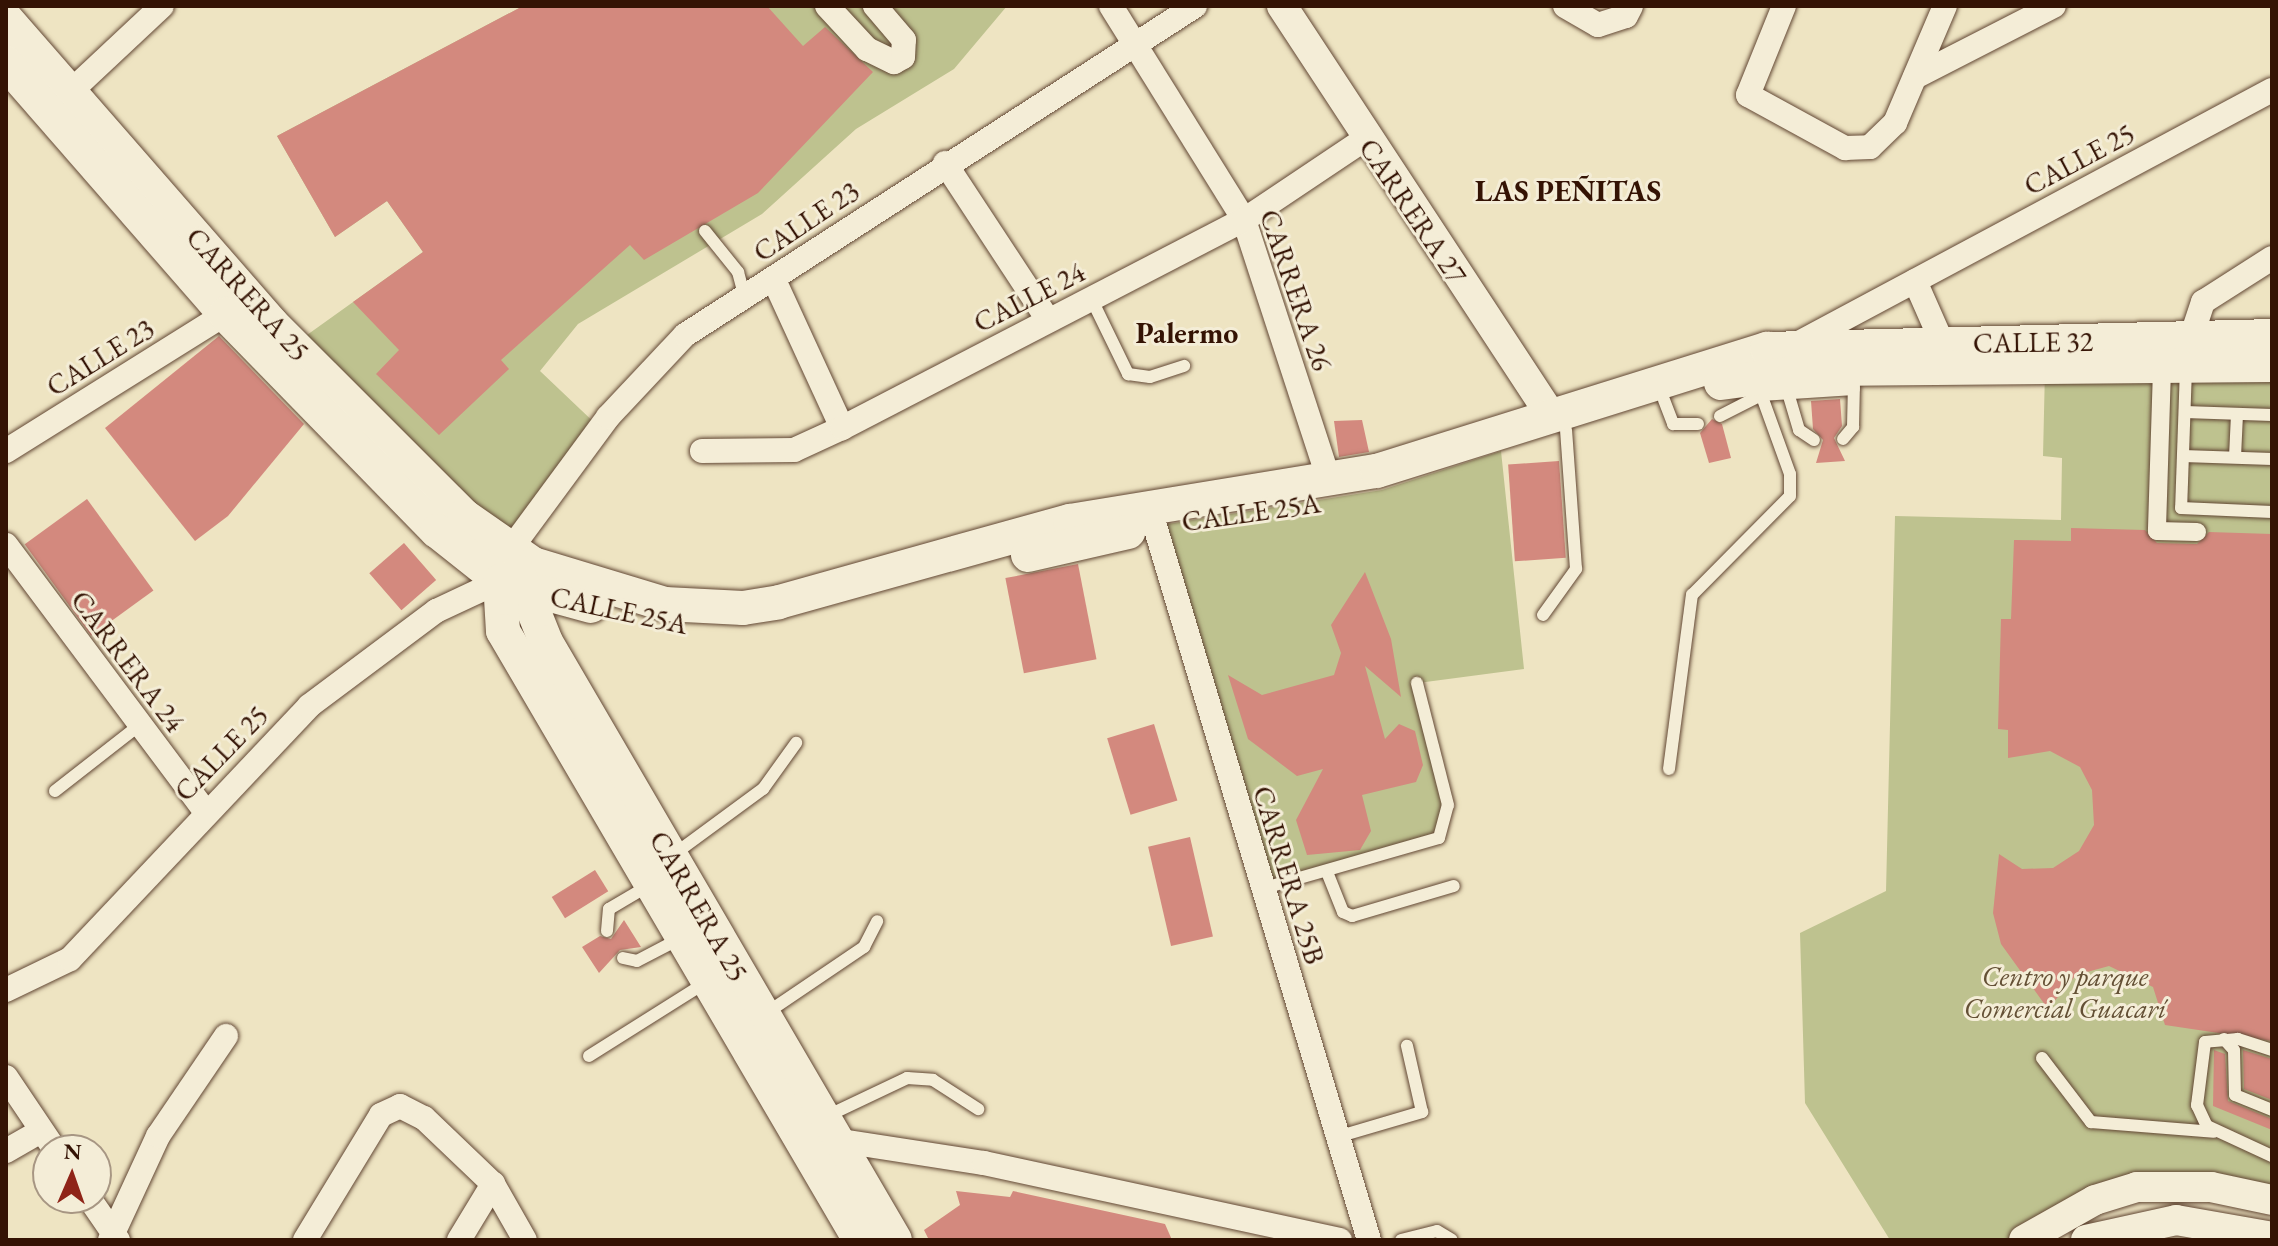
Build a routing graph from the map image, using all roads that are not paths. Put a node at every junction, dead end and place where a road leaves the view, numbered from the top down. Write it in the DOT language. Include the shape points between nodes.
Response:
graph roads {
  1 [pos="162,6"];
  2 [pos="827,6"];
  3 [pos="875,6"];
  4 [pos="1111,6"];
  5 [pos="1195,6"];
  6 [pos="1282,6"];
  7 [pos="1565,6"];
  8 [pos="1631,6"];
  9 [pos="1784,6"];
  10 [pos="1945,6"];
  11 [pos="2054,6"];
  12 [pos="6,19"];
  13 [pos="1135,46"];
  14 [pos="7,65"];
  15 [pos="1915,77"];
  16 [pos="2272,90"];
  17 [pos="69,93"];
  18 [pos="1365,139"];
  19 [pos="945,163"];
  20 [pos="1244,220"];
  21 [pos="705,231"];
  22 [pos="2272,258"];
  23 [pos="774,280"];
  24 [pos="1915,281"];
  25 [pos="745,298"];
  26 [pos="1091,298"];
  27 [pos="225,314"];
  28 [pos="1048,320"];
  29 [pos="2272,336"];
  30 [pos="1949,356"];
  31 [pos="2179,359"];
  32 [pos="2272,365"];
  33 [pos="1184,366"];
  34 [pos="1776,376"];
  35 [pos="1854,379"];
  36 [pos="1664,400"];
  37 [pos="2185,412"];
  38 [pos="2237,414"];
  39 [pos="2272,415"];
  40 [pos="1720,416"];
  41 [pos="1557,422"];
  42 [pos="1698,424"];
  43 [pos="842,428"];
  44 [pos="1843,439"];
  45 [pos="1814,440"];
  46 [pos="6,451"];
  47 [pos="702,451"];
  48 [pos="2183,456"];
  49 [pos="2235,457"];
  50 [pos="2272,459"];
  51 [pos="1329,480"];
  52 [pos="1295,487"];
  53 [pos="2272,512"];
  54 [pos="1155,526"];
  55 [pos="2197,532"];
  56 [pos="6,545"];
  57 [pos="514,575"];
  58 [pos="1543,615"];
  59 [pos="1417,683"];
  60 [pos="137,727"];
  61 [pos="796,743"];
  62 [pos="1669,769"];
  63 [pos="55,791"];
  64 [pos="205,811"];
  65 [pos="660,870"];
  66 [pos="1327,872"];
  67 [pos="1454,886"];
  68 [pos="1261,889"];
  69 [pos="877,921"];
  70 [pos="607,931"];
  71 [pos="682,937"];
  72 [pos="623,958"];
  73 [pos="708,982"];
  74 [pos="6,990"];
  75 [pos="762,1016"];
  76 [pos="226,1036"];
  77 [pos="2221,1038"];
  78 [pos="1407,1046"];
  79 [pos="2272,1050"];
  80 [pos="589,1056"];
  81 [pos="2042,1058"];
  82 [pos="6,1077"];
  83 [pos="978,1109"];
  84 [pos="2272,1110"];
  85 [pos="828,1129"];
  86 [pos="44,1134"];
  87 [pos="2221,1134"];
  88 [pos="1337,1137"];
  89 [pos="32,1144"];
  90 [pos="6,1151"];
  91 [pos="2272,1156"];
  92 [pos="493,1184"];
  93 [pos="2272,1200"];
  94 [pos="99,1214"];
  95 [pos="2272,1237"];
  96 [pos="114,1238"];
  97 [pos="305,1240"];
  98 [pos="459,1240"];
  99 [pos="525,1240"];
  100 [pos="860,1240"];
  101 [pos="895,1240"];
  102 [pos="1340,1240"];
  103 [pos="1369,1240"];
  104 [pos="1401,1240"];
  105 [pos="1452,1240"];
  106 [pos="2024,1240"];
  107 [pos="2086,1240"];
  1 -- 17 [label="street"];
  2 -- 3 [label="street" via="867,49 894,62 903,57 904,40"];
  4 -- 13 [label="street, CARRERA 26"];
  5 -- 13 [label="street, CALLE 23"];
  6 -- 18 [label="street, CARRERA 27"];
  7 -- 8 [label="street" via="1598,25 1626,16"];
  9 -- 15 [label="street" via="1748,95 1823,142 1870,147 1895,123"];
  10 -- 15 [label="street"];
  11 -- 15 [label="street"];
  12 -- 17 [label="main road, CARRERA 25"];
  13 -- 19 [label="street, CALLE 23"];
  13 -- 20 [label="street, CARRERA 26"];
  14 -- 27 [label="main road, CARRERA 25"];
  16 -- 24 [label="street, CALLE 25"];
  17 -- 57 [label="main road, CARRERA 25" via="272,324"];
  18 -- 20 [label="street, CALLE 24"];
  18 -- 41 [label="street, CARRERA 27"];
  19 -- 23 [label="street, CALLE 23"];
  19 -- 28 [label="street"];
  20 -- 26 [label="street, CALLE 24"];
  20 -- 51 [label="street, CARRERA 26"];
  21 -- 25 [label="lane" via="738,272"];
  22 -- 31 [label="street" via="2203,302"];
  23 -- 25 [label="street, CALLE 23"];
  23 -- 43 [label="street"];
  24 -- 30 [label="street"];
  24 -- 34 [label="street, CALLE 25"];
  25 -- 57 [label="street, CALLE 23" via="685,335 642,376"];
  26 -- 28 [label="street, CALLE 24"];
  26 -- 33 [label="lane" via="1128,374 1150,377"];
  27 -- 46 [label="street, CALLE 23"];
  27 -- 57 [label="main road, CARRERA 25" via="437,531"];
  28 -- 43 [label="street, CALLE 24"];
  29 -- 31 [label="main road, CALLE 32"];
  30 -- 31 [label="main road, CALLE 32"];
  30 -- 34 [label="main road, CALLE 32"];
  30 -- 35 [label="main road, CALLE 25A"];
  31 -- 32 [label="main road, CALLE 32"];
  31 -- 37 [label="lane"];
  31 -- 55 [label="street" via="2157,531"];
  34 -- 35 [label="main road, CALLE 25A"];
  34 -- 36 [label="main road, CALLE 25A"];
  34 -- 40 [label="lane"];
  34 -- 41 [label="main road, CALLE 25A" via="1697,365"];
  34 -- 45 [label="lane" via="1799,430"];
  34 -- 62 [label="lane" via="1790,496 1692,595"];
  35 -- 44 [label="lane" via="1853,427"];
  36 -- 41 [label="main road, CALLE 25A"];
  36 -- 42 [label="lane" via="1673,424"];
  37 -- 38 [label="lane"];
  37 -- 48 [label="lane"];
  38 -- 39 [label="lane"];
  38 -- 49 [label="lane"];
  41 -- 51 [label="main road, CALLE 25A"];
  41 -- 54 [label="main road, CALLE 25A" via="1382,490"];
  41 -- 58 [label="lane" via="1576,569"];
  43 -- 47 [label="street, CALLE 24" via="794,450"];
  48 -- 49 [label="lane"];
  48 -- 53 [label="lane" via="2181,508"];
  49 -- 50 [label="lane"];
  51 -- 52 [label="main road, CALLE 25A"];
  52 -- 54 [label="main road" via="1161,514"];
  52 -- 57 [label="main road, CALLE 25A" via="1070,521 743,608 665,604 558,574"];
  54 -- 57 [label="main road, CALLE 25A" via="749,629 669,623"];
  54 -- 68 [label="street, CARRERA 25B"];
  56 -- 60 [label="street, CARRERA 24"];
  57 -- 64 [label="street, CALLE 25" via="436,611 309,706"];
  57 -- 65 [label="main road, CARRERA 25"];
  59 -- 66 [label="lane" via="1448,805 1439,838"];
  60 -- 63 [label="lane"];
  60 -- 64 [label="street, CARRERA 24"];
  61 -- 65 [label="lane" via="763,789"];
  64 -- 74 [label="street, CALLE 25" via="70,959"];
  65 -- 70 [label="lane" via="609,909"];
  65 -- 71 [label="main road, CARRERA 25"];
  65 -- 75 [label="main road, CARRERA 25"];
  66 -- 67 [label="lane" via="1343,912 1352,916"];
  66 -- 68 [label="lane"];
  68 -- 88 [label="street, CARRERA 25B"];
  69 -- 75 [label="lane" via="864,947"];
  71 -- 72 [label="lane" via="637,961"];
  71 -- 73 [label="main road, CARRERA 25"];
  73 -- 80 [label="lane"];
  73 -- 100 [label="main road, CARRERA 25"];
  75 -- 85 [label="main road, CARRERA 25"];
  76 -- 96 [label="street" via="158,1136"];
  77 -- 79 [label="lane"];
  77 -- 84 [label="lane" via="2234,1050 2235,1095"];
  77 -- 87 [label="lane" via="2200,1050 2197,1105 2204,1123"];
  78 -- 88 [label="lane" via="1422,1112"];
  81 -- 87 [label="lane" via="2091,1122"];
  82 -- 86 [label="street"];
  83 -- 85 [label="lane" via="933,1080 907,1078"];
  85 -- 101 [label="main road, CARRERA 25"];
  85 -- 102 [label="street"];
  87 -- 91 [label="lane"];
  88 -- 103 [label="street, CARRERA 25B"];
  89 -- 90 [label="street"];
  92 -- 97 [label="street" via="424,1118 400,1106 381,1115"];
  92 -- 98 [label="street"];
  92 -- 99 [label="street"];
  93 -- 106 [label="street" via="2211,1187 2137,1187 2095,1200"];
  94 -- 96 [label="street"];
  95 -- 107 [label="street" via="2176,1220"];
  104 -- 105 [label="lane" via="1437,1231"];
}
